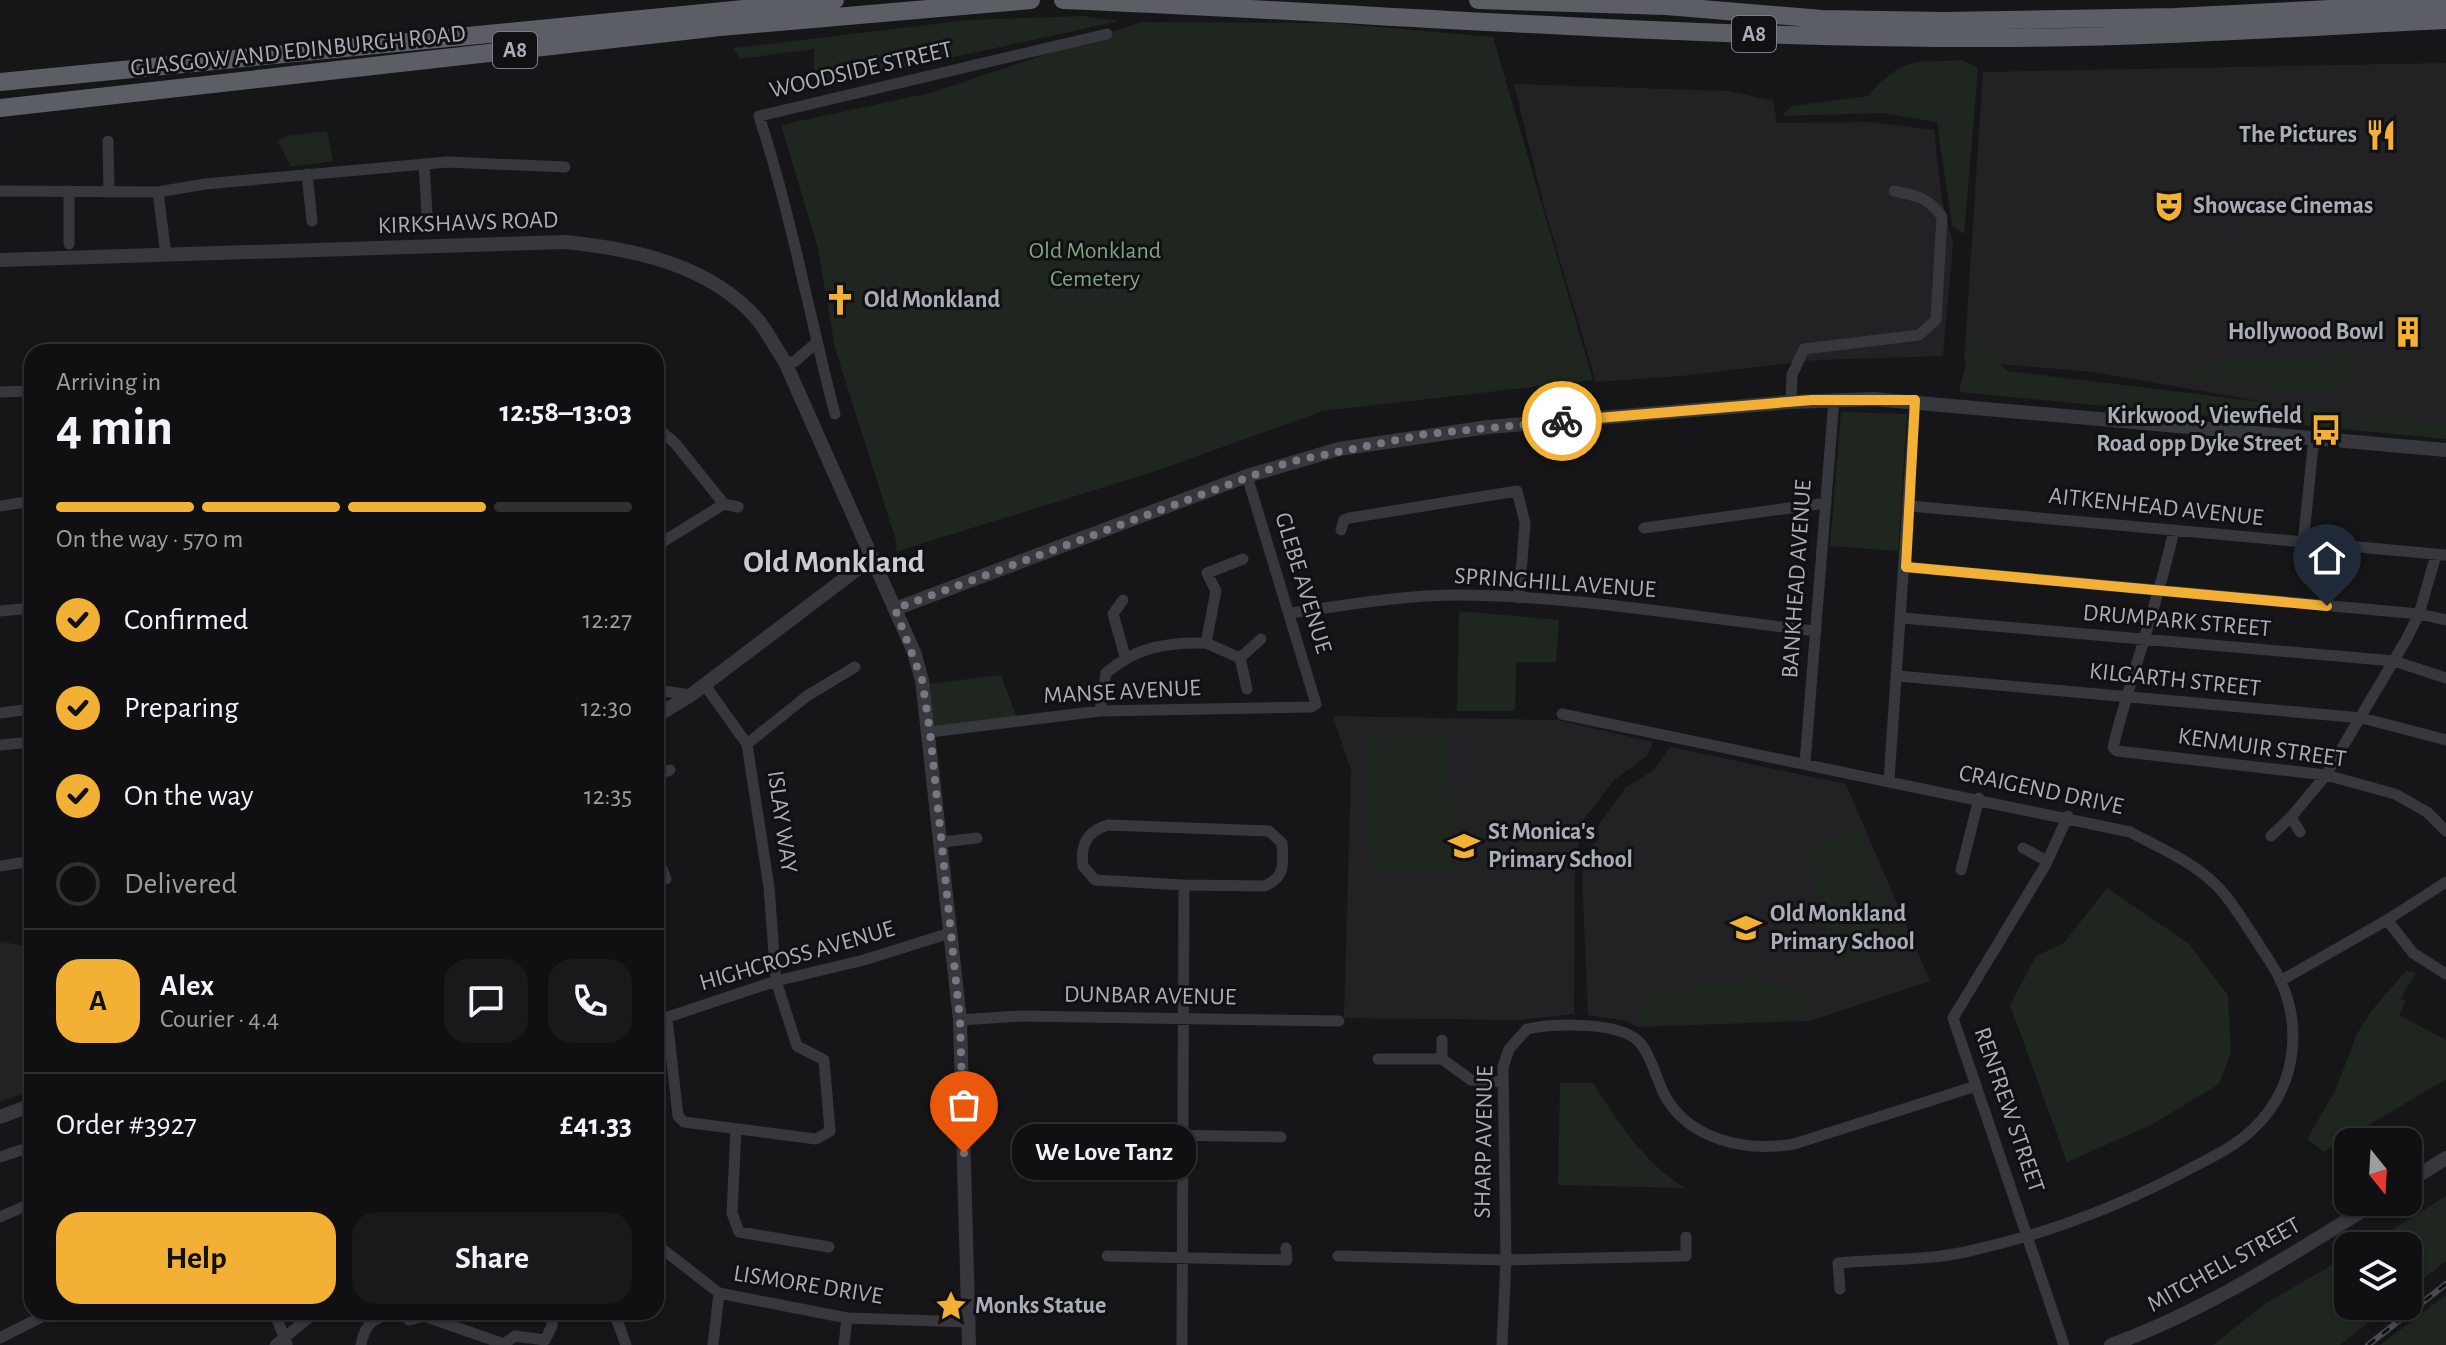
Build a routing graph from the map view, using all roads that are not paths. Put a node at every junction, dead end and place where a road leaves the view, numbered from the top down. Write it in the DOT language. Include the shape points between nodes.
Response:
graph roads {
  1 [pos="835,0"];
  2 [pos="1031,0"];
  3 [pos="1063,0"];
  4 [pos="1478,0"];
  5 [pos="2432,0"];
  6 [pos="2446,3"];
  7 [pos="724,6"];
  8 [pos="2366,8"];
  9 [pos="2446,20"];
  10 [pos="2446,28"];
  11 [pos="1107,34"];
  12 [pos="2171,34"];
  13 [pos="0,82"];
  14 [pos="0,108"];
  15 [pos="108,141"];
  16 [pos="424,164"];
  17 [pos="565,167"];
  18 [pos="307,174"];
  19 [pos="0,191"];
  20 [pos="69,191"];
  21 [pos="1894,191"];
  22 [pos="109,192"];
  23 [pos="158,192"];
  24 [pos="427,215"];
  25 [pos="312,221"];
  26 [pos="69,244"];
  27 [pos="166,255"];
  28 [pos="0,260"];
  29 [pos="816,343"];
  30 [pos="785,362"];
  31 [pos="24,391"];
  32 [pos="0,392"];
  33 [pos="1834,399"];
  34 [pos="1915,400"];
  35 [pos="1791,402"];
  36 [pos="835,414"];
  37 [pos="664,434"];
  38 [pos="2314,437"];
  39 [pos="2446,450"];
  40 [pos="1247,476"];
  41 [pos="24,502"];
  42 [pos="1826,503"];
  43 [pos="724,504"];
  44 [pos="0,506"];
  45 [pos="1910,506"];
  46 [pos="738,507"];
  47 [pos="1644,528"];
  48 [pos="1341,530"];
  49 [pos="2174,530"];
  50 [pos="664,541"];
  51 [pos="2303,544"];
  52 [pos="2441,555"];
  53 [pos="872,558"];
  54 [pos="1243,559"];
  55 [pos="1906,567"];
  56 [pos="2161,590"];
  57 [pos="1519,598"];
  58 [pos="1123,600"];
  59 [pos="24,609"];
  60 [pos="895,609"];
  61 [pos="0,611"];
  62 [pos="1290,613"];
  63 [pos="2419,614"];
  64 [pos="1902,618"];
  65 [pos="2446,620"];
  66 [pos="1816,631"];
  67 [pos="1261,639"];
  68 [pos="2140,641"];
  69 [pos="1206,643"];
  70 [pos="1125,656"];
  71 [pos="1240,658"];
  72 [pos="2394,661"];
  73 [pos="855,667"];
  74 [pos="1898,676"];
  75 [pos="2446,678"];
  76 [pos="704,684"];
  77 [pos="1247,689"];
  78 [pos="664,691"];
  79 [pos="691,695"];
  80 [pos="2125,697"];
  81 [pos="1316,704"];
  82 [pos="24,710"];
  83 [pos="664,711"];
  84 [pos="1100,711"];
  85 [pos="0,713"];
  86 [pos="1562,714"];
  87 [pos="2362,718"];
  88 [pos="930,732"];
  89 [pos="2446,740"];
  90 [pos="24,743"];
  91 [pos="747,744"];
  92 [pos="0,745"];
  93 [pos="1805,763"];
  94 [pos="670,770"];
  95 [pos="664,772"];
  96 [pos="2326,775"];
  97 [pos="1889,780"];
  98 [pos="1979,798"];
  99 [pos="2068,816"];
  100 [pos="2291,817"];
  101 [pos="2446,831"];
  102 [pos="2300,832"];
  103 [pos="2271,836"];
  104 [pos="977,838"];
  105 [pos="942,842"];
  106 [pos="2023,848"];
  107 [pos="2047,861"];
  108 [pos="24,862"];
  109 [pos="0,866"];
  110 [pos="1961,870"];
  111 [pos="664,874"];
  112 [pos="666,879"];
  113 [pos="2446,882"];
  114 [pos="1184,885"];
  115 [pos="2387,920"];
  116 [pos="950,933"];
  117 [pos="2446,974"];
  118 [pos="2282,980"];
  119 [pos="776,981"];
  120 [pos="664,1018"];
  121 [pos="1184,1018"];
  122 [pos="960,1020"];
  123 [pos="1339,1021"];
  124 [pos="664,1031"];
  125 [pos="1442,1040"];
  126 [pos="1378,1059"];
  127 [pos="1442,1059"];
  128 [pos="1502,1082"];
  129 [pos="1976,1086"];
  130 [pos="24,1108"];
  131 [pos="0,1117"];
  132 [pos="736,1129"];
  133 [pos="1098,1134"];
  134 [pos="1181,1137"];
  135 [pos="1281,1137"];
  136 [pos="24,1151"];
  137 [pos="0,1157"];
  138 [pos="2446,1158"];
  139 [pos="2422,1173"];
  140 [pos="24,1206"];
  141 [pos="2353,1216"];
  142 [pos="0,1217"];
  143 [pos="2030,1236"];
  144 [pos="1686,1237"];
  145 [pos="829,1247"];
  146 [pos="1286,1248"];
  147 [pos="664,1250"];
  148 [pos="1107,1256"];
  149 [pos="1338,1256"];
  150 [pos="1181,1257"];
  151 [pos="1506,1260"];
  152 [pos="1840,1289"];
  153 [pos="719,1293"];
  154 [pos="847,1318"];
  155 [pos="35,1320"];
  156 [pos="276,1320"];
  157 [pos="307,1320"];
  158 [pos="372,1320"];
  159 [pos="435,1320"];
  160 [pos="552,1320"];
  161 [pos="617,1320"];
  162 [pos="969,1322"];
  163 [pos="0,1338"];
  164 [pos="2132,1341"];
  165 [pos="282,1343"];
  166 [pos="504,1344"];
  167 [pos="361,1345"];
  168 [pos="626,1345"];
  169 [pos="713,1345"];
  170 [pos="844,1345"];
  171 [pos="969,1345"];
  172 [pos="1182,1345"];
  173 [pos="1502,1345"];
  174 [pos="2064,1345"];
  175 [pos="2111,1345"];
  1 -- 7 [label="highway, GLASGOW AND EDINBURGH ROAD / A8"];
  2 -- 14 [label="highway, GLASGOW AND EDINBURGH ROAD / A8" via="720,27"];
  3 -- 12 [label="highway, A8" via="1671,31 2000,38"];
  4 -- 8 [label="highway, A8" via="1944,21"];
  5 -- 8 [label="highway"];
  6 -- 8 [label="highway, A8"];
  7 -- 13 [label="highway, GLASGOW AND EDINBURGH ROAD / A8"];
  9 -- 12 [label="highway, A8"];
  10 -- 12 [label="highway"];
  11 -- 29 [label="street, WOODSIDE STREET" via="759,116 793,229"];
  15 -- 22 [label="street"];
  16 -- 17 [label="street"];
  16 -- 18 [label="street"];
  16 -- 24 [label="street"];
  18 -- 23 [label="street"];
  18 -- 25 [label="street"];
  19 -- 20 [label="street"];
  20 -- 22 [label="street"];
  20 -- 26 [label="street"];
  21 -- 35 [label="street" via="1921,196 1942,217 1936,320 1919,335 1804,349 1792,375"];
  22 -- 23 [label="street"];
  23 -- 27 [label="street"];
  27 -- 28 [label="street, KIRKSHAWS ROAD"];
  27 -- 30 [label="street, KIRKSHAWS ROAD" via="566,242 634,251 716,286 758,320"];
  29 -- 30 [label="street" via="794,362"];
  29 -- 36 [label="street, WOODSIDE STREET"];
  30 -- 53 [label="street, KIRKSHAWS ROAD"];
  31 -- 32 [label="street"];
  33 -- 34 [label="street"];
  33 -- 35 [label="street"];
  33 -- 42 [label="street, BANKHEAD AVENUE"];
  34 -- 38 [label="street"];
  34 -- 45 [label="street"];
  35 -- 40 [label="street" via="1426,434 1339,449"];
  37 -- 43 [label="street"];
  38 -- 39 [label="street"];
  38 -- 51 [label="street"];
  40 -- 60 [label="street"];
  40 -- 62 [label="street, GLEBE AVENUE"];
  41 -- 44 [label="street"];
  42 -- 47 [label="street"];
  42 -- 66 [label="street, BANKHEAD AVENUE"];
  43 -- 46 [label="street"];
  43 -- 50 [label="street"];
  45 -- 49 [label="street, AITKENHEAD AVENUE"];
  45 -- 55 [label="street"];
  48 -- 57 [label="street" via="1349,518 1517,491 1525,523"];
  49 -- 51 [label="street, AITKENHEAD AVENUE"];
  49 -- 56 [label="street"];
  51 -- 52 [label="street, AITKENHEAD AVENUE"];
  52 -- 63 [label="street"];
  53 -- 60 [label="street"];
  53 -- 76 [label="street"];
  54 -- 69 [label="street" via="1207,573 1216,591"];
  55 -- 56 [label="street"];
  55 -- 64 [label="street"];
  56 -- 63 [label="street"];
  56 -- 68 [label="street"];
  57 -- 62 [label="street, SPRINGHILL AVENUE" via="1457,595"];
  57 -- 66 [label="street, SPRINGHILL AVENUE"];
  58 -- 70 [label="street" via="1113,614"];
  59 -- 61 [label="street"];
  60 -- 88 [label="street" via="922,680"];
  62 -- 81 [label="street, GLEBE AVENUE"];
  63 -- 65 [label="street"];
  63 -- 72 [label="street"];
  64 -- 68 [label="street, DRUMPARK STREET"];
  64 -- 74 [label="street"];
  66 -- 93 [label="street, BANKHEAD AVENUE"];
  67 -- 71 [label="street"];
  68 -- 72 [label="street, DRUMPARK STREET"];
  68 -- 80 [label="street"];
  69 -- 70 [label="street" via="1170,642"];
  69 -- 71 [label="street"];
  70 -- 84 [label="street" via="1106,673"];
  71 -- 77 [label="street"];
  72 -- 75 [label="street, DRUMPARK STREET"];
  72 -- 87 [label="street"];
  73 -- 91 [label="street" via="807,696"];
  74 -- 80 [label="street, KILGARTH STREET"];
  74 -- 97 [label="street"];
  76 -- 79 [label="street"];
  76 -- 91 [label="street, ISLAY WAY"];
  78 -- 79 [label="street"];
  79 -- 83 [label="street"];
  80 -- 87 [label="street, KILGARTH STREET"];
  80 -- 96 [label="street, KENMUIR STREET" via="2113,747 2117,751"];
  81 -- 84 [label="street, MANSE AVENUE"];
  82 -- 85 [label="street"];
  84 -- 88 [label="street, MANSE AVENUE"];
  86 -- 93 [label="street, CRAIGEND DRIVE"];
  87 -- 89 [label="street, KILGARTH STREET"];
  87 -- 96 [label="street"];
  88 -- 105 [label="street"];
  90 -- 92 [label="street"];
  91 -- 119 [label="street, ISLAY WAY" via="769,887"];
  93 -- 97 [label="street, CRAIGEND DRIVE"];
  94 -- 95 [label="street"];
  96 -- 100 [label="street"];
  96 -- 101 [label="street, KENMUIR STREET" via="2395,794 2427,812"];
  97 -- 98 [label="street, CRAIGEND DRIVE"];
  98 -- 99 [label="street, CRAIGEND DRIVE"];
  98 -- 110 [label="street"];
  99 -- 107 [label="street, RENFREW STREET"];
  99 -- 118 [label="street, CRAIGEND DRIVE" via="2130,832 2201,873 2224,893"];
  100 -- 102 [label="street"];
  100 -- 103 [label="street"];
  104 -- 105 [label="street"];
  105 -- 116 [label="street"];
  106 -- 107 [label="street"];
  107 -- 129 [label="street, RENFREW STREET" via="1953,1018"];
  108 -- 109 [label="street"];
  111 -- 112 [label="street"];
  113 -- 115 [label="street"];
  114 -- 114 [label="street" via="1275,882 1283,871 1282,843 1269,831 1108,825 1090,834 1084,844 1083,866 1095,880"];
  114 -- 121 [label="street"];
  115 -- 117 [label="street" via="2413,953"];
  115 -- 118 [label="street"];
  116 -- 119 [label="street, HIGHCROSS AVENUE"];
  116 -- 122 [label="street"];
  118 -- 143 [label="street, CRAIGEND DRIVE" via="2293,1009 2293,1045 2274,1106 2252,1130 2138,1197"];
  119 -- 120 [label="street, HIGHCROSS AVENUE"];
  119 -- 132 [label="street, ISLAY WAY" via="797,1046 824,1060 830,1131 816,1139"];
  121 -- 122 [label="street, DUNBAR AVENUE"];
  121 -- 123 [label="street, DUNBAR AVENUE"];
  121 -- 134 [label="street"];
  122 -- 162 [label="street"];
  124 -- 132 [label="street" via="678,1116 684,1122"];
  125 -- 127 [label="street"];
  126 -- 127 [label="street"];
  127 -- 128 [label="street" via="1471,1080"];
  128 -- 129 [label="street, SHARP AVENUE" via="1509,1049 1527,1029 1621,1030 1641,1044 1664,1095 1688,1122 1724,1141 1774,1147"];
  128 -- 151 [label="street, SHARP AVENUE"];
  129 -- 143 [label="street, RENFREW STREET"];
  130 -- 131 [label="street"];
  132 -- 145 [label="street" via="732,1213 739,1232"];
  133 -- 134 [label="street"];
  134 -- 135 [label="street"];
  134 -- 150 [label="street"];
  136 -- 137 [label="street"];
  138 -- 139 [label="street"];
  140 -- 142 [label="street"];
  141 -- 164 [label="street, MITCHELL STREET" via="2242,1284"];
  143 -- 152 [label="street, CRAIGEND DRIVE" via="1961,1253 1838,1263"];
  143 -- 174 [label="street, RENFREW STREET"];
  144 -- 151 [label="street" via="1686,1256"];
  146 -- 150 [label="street" via="1287,1260"];
  147 -- 153 [label="street, LISMORE DRIVE"];
  148 -- 150 [label="street"];
  149 -- 151 [label="street"];
  150 -- 172 [label="street"];
  151 -- 173 [label="street, SHARP AVENUE"];
  153 -- 154 [label="street, LISMORE DRIVE"];
  153 -- 169 [label="street"];
  154 -- 162 [label="street, LISMORE DRIVE"];
  154 -- 170 [label="street"];
  155 -- 163 [label="street"];
  156 -- 165 [label="street"];
  157 -- 165 [label="street"];
  158 -- 167 [label="street" via="364,1328"];
  159 -- 166 [label="street"];
  160 -- 166 [label="street" via="545,1340 515,1336"];
  161 -- 168 [label="street"];
  162 -- 171 [label="street"];
  164 -- 175 [label="street, MITCHELL STREET"];
}
